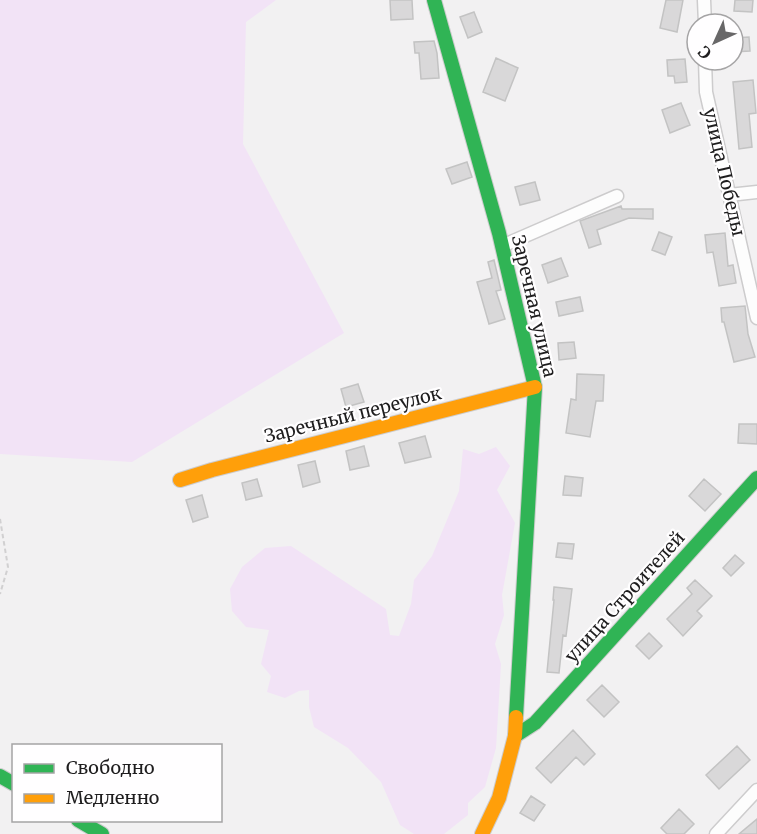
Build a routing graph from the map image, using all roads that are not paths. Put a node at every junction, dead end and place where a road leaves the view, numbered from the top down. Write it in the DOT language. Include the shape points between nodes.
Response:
graph roads {
  1 [pos="434,0"];
  2 [pos="705,72"];
  3 [pos="757,192"];
  4 [pos="729,195"];
  5 [pos="618,196"];
  6 [pos="502,246"];
  7 [pos="757,318"];
  8 [pos="535,387"];
  9 [pos="757,478"];
  10 [pos="180,480"];
  11 [pos="515,736"];
  12 [pos="757,790"];
  13 [pos="81,822"];
  14 [pos="102,834"];
  15 [pos="482,834"];
  16 [pos="716,834"];
  1 -- 6 [label="street, Заречная улица"];
  2 -- 4 [label="street, улица Победы" via="706,92"];
  3 -- 4 [label="street"];
  4 -- 7 [label="street, улица Победы"];
  5 -- 6 [label="street"];
  6 -- 8 [label="street, Заречная улица"];
  8 -- 10 [label="street, Заречный переулок"];
  8 -- 11 [label="street, Заречная улица"];
  9 -- 11 [label="street, улица Строителей" via="536,723"];
  11 -- 15 [label="street, Заречная улица" via="499,798"];
  12 -- 16 [label="street"];
  13 -- 14 [label="street"];
}
